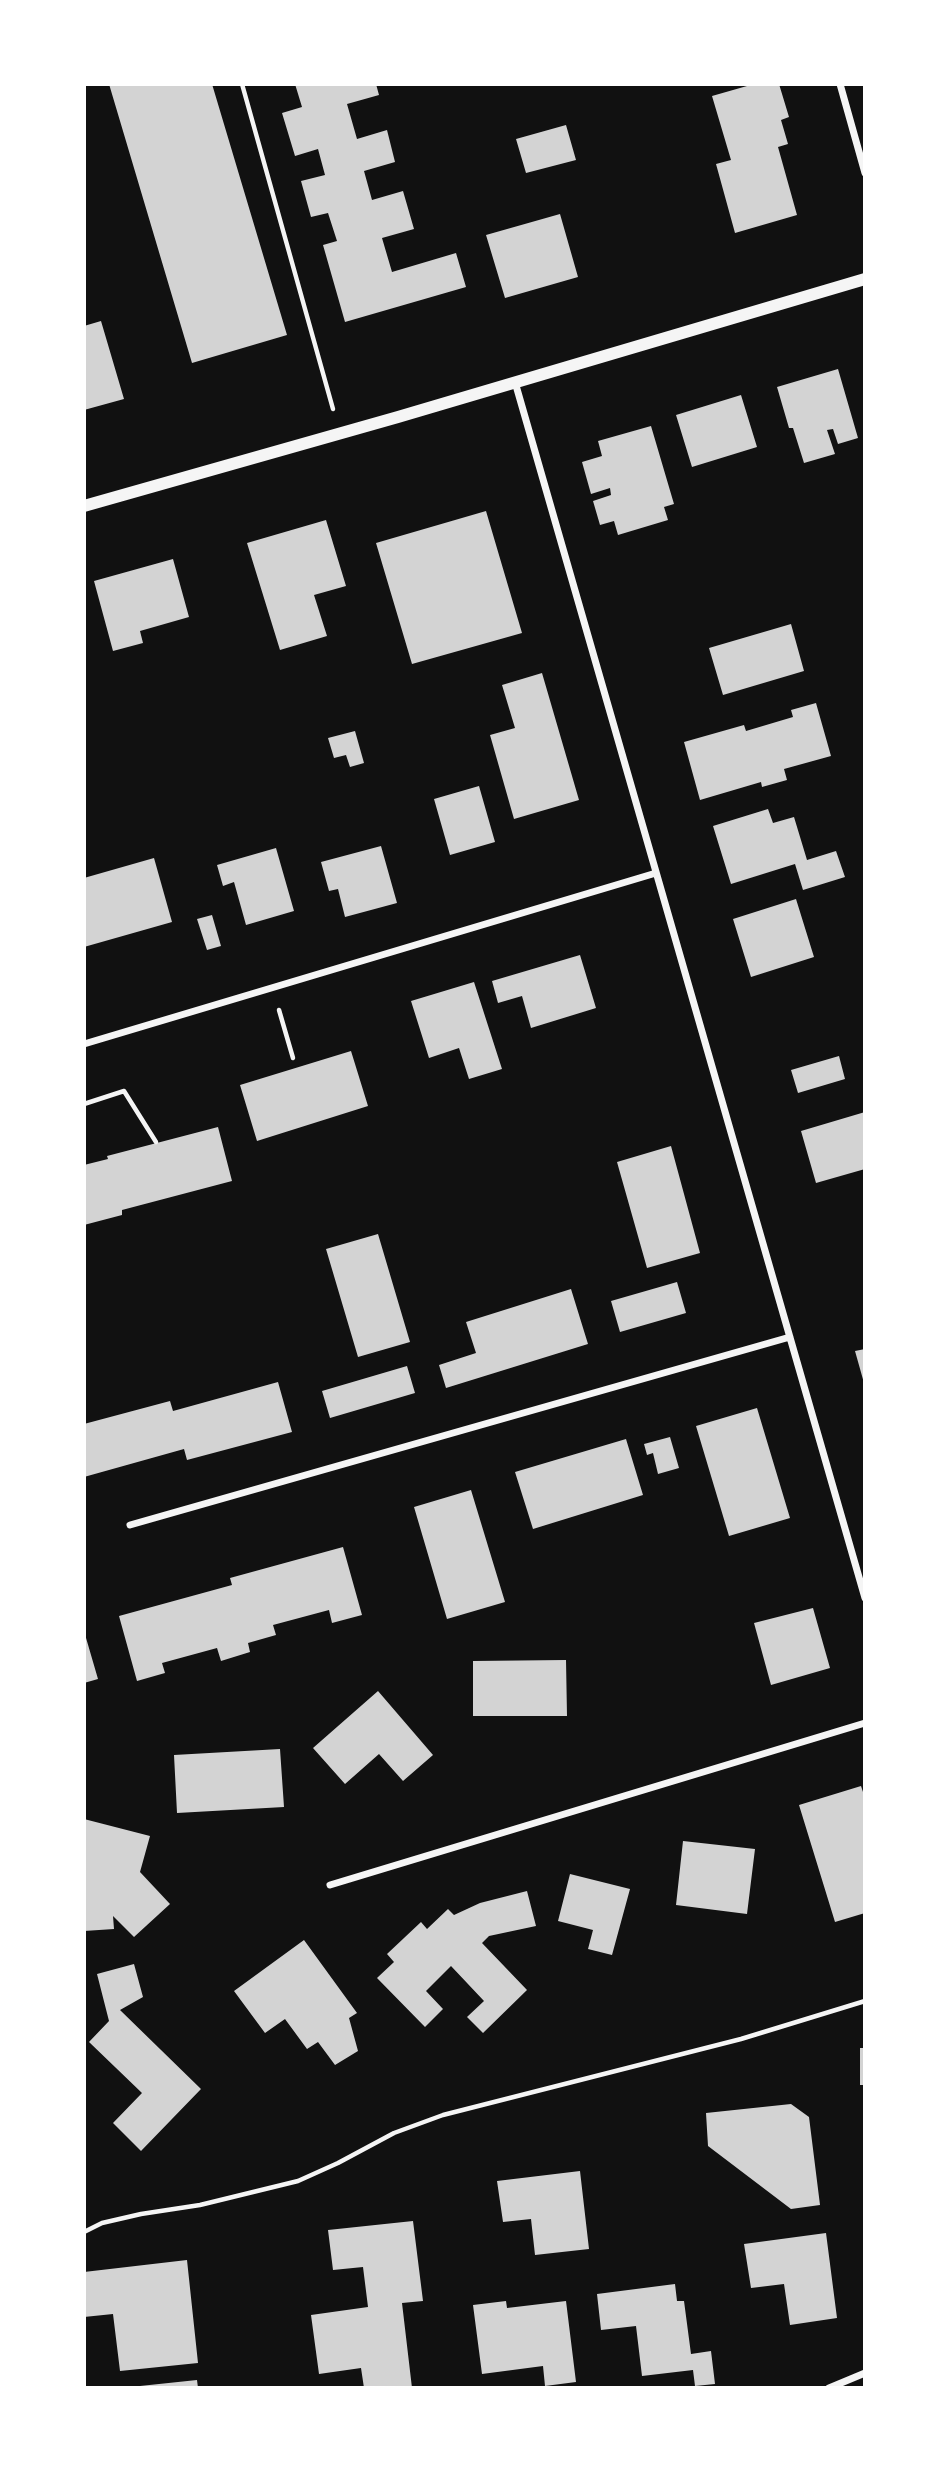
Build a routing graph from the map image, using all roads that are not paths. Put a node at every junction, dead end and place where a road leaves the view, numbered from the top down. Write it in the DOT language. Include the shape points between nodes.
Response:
graph roads {
  1 [pos="840,84"];
  2 [pos="865,173"];
  3 [pos="865,279"];
  4 [pos="515,382"];
  5 [pos="84,506"];
  6 [pos="656,873"];
  7 [pos="84,1044"];
  8 [pos="790,1337"];
  9 [pos="130,1525"];
  10 [pos="865,1598"];
  11 [pos="865,1723"];
  12 [pos="330,1885"];
  13 [pos="865,2373"];
  14 [pos="829,2388"];
  1 -- 2 [label="street"];
  3 -- 4 [label="street"];
  4 -- 5 [label="street"];
  4 -- 6 [label="street"];
  6 -- 7 [label="street"];
  6 -- 8 [label="street"];
  8 -- 9 [label="street"];
  8 -- 10 [label="street"];
  11 -- 12 [label="street"];
  13 -- 14 [label="street"];
}
